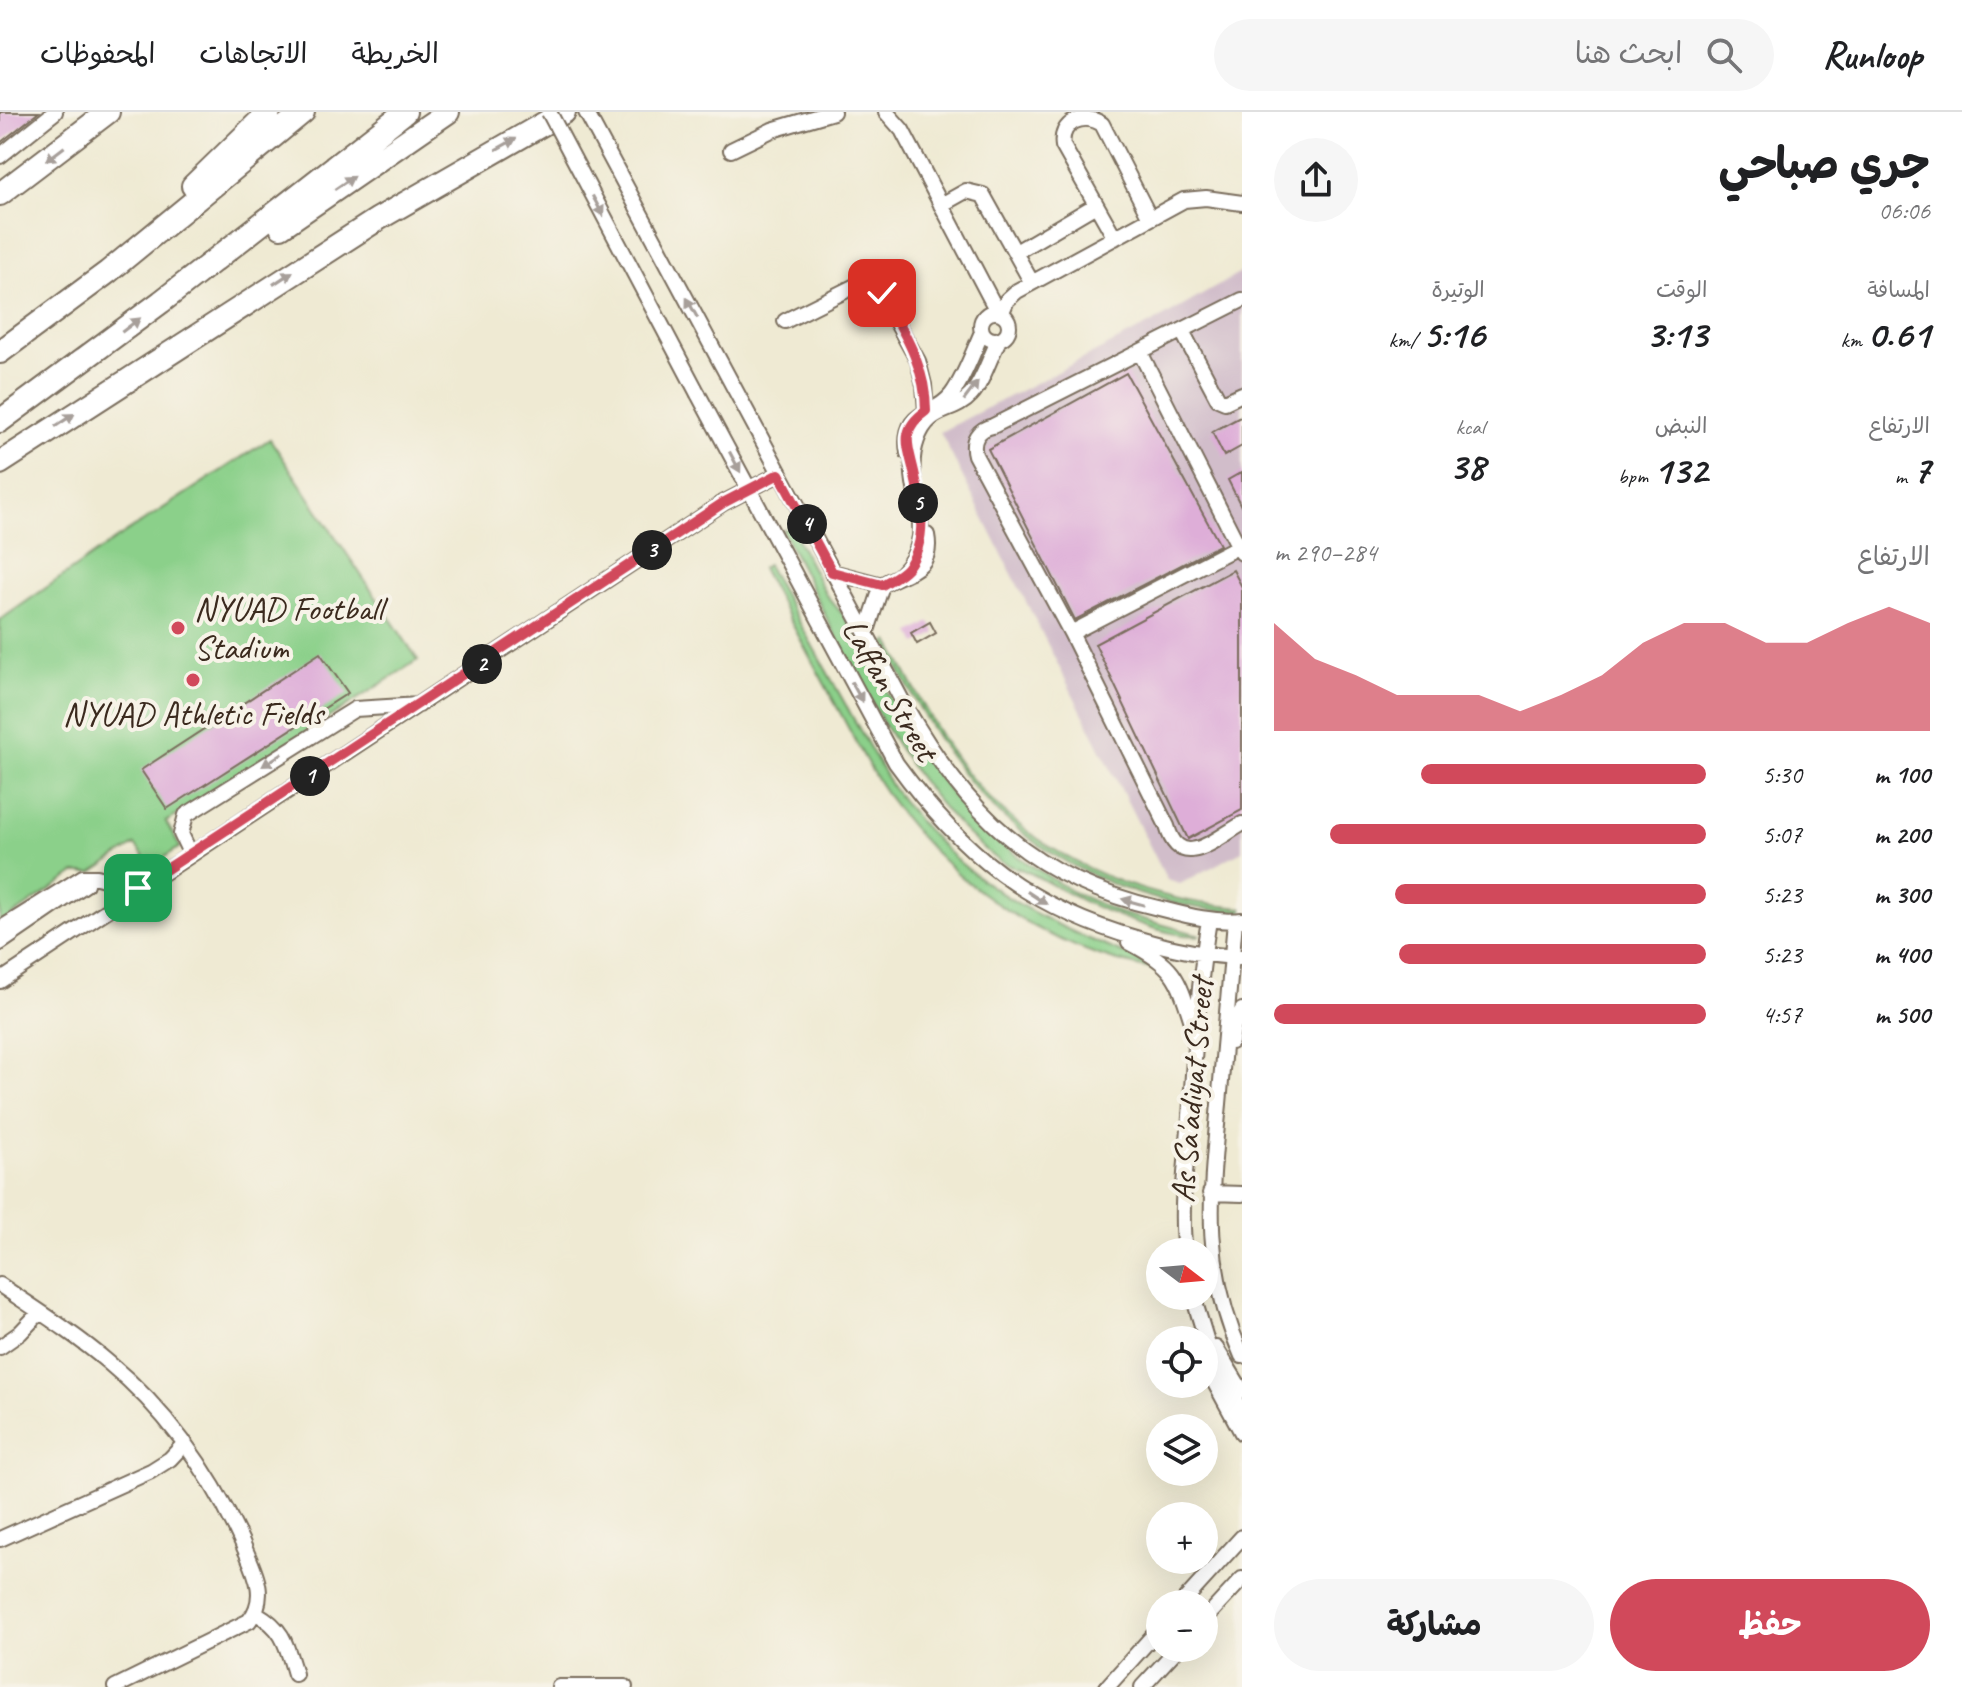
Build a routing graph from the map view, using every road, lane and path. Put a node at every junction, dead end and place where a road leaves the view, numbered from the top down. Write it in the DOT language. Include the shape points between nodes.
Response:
graph roads {
  1 [pos="55,112"];
  2 [pos="108,112"];
  3 [pos="269,112"];
  4 [pos="303,112"];
  5 [pos="405,112"];
  6 [pos="448,112"];
  7 [pos="549,112"];
  8 [pos="564,112"];
  9 [pos="586,112"];
  10 [pos="833,112"];
  11 [pos="886,112"];
  12 [pos="731,150"];
  13 [pos="0,156"];
  14 [pos="0,194"];
  15 [pos="1225,202"];
  16 [pos="1242,203"];
  17 [pos="941,205"];
  18 [pos="1096,205"];
  19 [pos="1242,212"];
  20 [pos="1150,218"];
  21 [pos="1115,238"];
  22 [pos="1016,252"];
  23 [pos="108,272"];
  24 [pos="1028,286"];
  25 [pos="1242,300"];
  26 [pos="161,302"];
  27 [pos="1003,314"];
  28 [pos="785,321"];
  29 [pos="1182,331"];
  30 [pos="982,332"];
  31 [pos="999,340"];
  32 [pos="0,352"];
  33 [pos="1140,352"];
  34 [pos="1242,394"];
  35 [pos="947,404"];
  36 [pos="926,411"];
  37 [pos="0,421"];
  38 [pos="0,463"];
  39 [pos="913,469"];
  40 [pos="779,474"];
  41 [pos="749,490"];
  42 [pos="1240,550"];
  43 [pos="832,572"];
  44 [pos="882,585"];
  45 [pos="1071,633"];
  46 [pos="866,634"];
  47 [pos="419,705"];
  48 [pos="1242,824"];
  49 [pos="190,853"];
  50 [pos="97,877"];
  51 [pos="138,888"];
  52 [pos="1209,920"];
  53 [pos="1238,921"];
  54 [pos="0,929"];
  55 [pos="1108,930"];
  56 [pos="0,943"];
  57 [pos="1203,954"];
  58 [pos="1237,957"];
  59 [pos="0,981"];
  60 [pos="1242,1010"];
  61 [pos="1195,1031"];
  62 [pos="1219,1101"];
  63 [pos="1210,1193"];
  64 [pos="1242,1194"];
  65 [pos="1184,1238"];
  66 [pos="0,1285"];
  67 [pos="1196,1310"];
  68 [pos="40,1312"];
  69 [pos="1197,1317"];
  70 [pos="1198,1326"];
  71 [pos="0,1347"];
  72 [pos="1242,1356"];
  73 [pos="1218,1389"];
  74 [pos="1242,1391"];
  75 [pos="1242,1413"];
  76 [pos="1242,1433"];
  77 [pos="185,1443"];
  78 [pos="1242,1537"];
  79 [pos="0,1539"];
  80 [pos="1242,1579"];
  81 [pos="1194,1590"];
  82 [pos="1218,1605"];
  83 [pos="256,1613"];
  84 [pos="1146,1644"];
  85 [pos="1165,1662"];
  86 [pos="295,1674"];
  87 [pos="115,1687"];
  88 [pos="559,1687"];
  89 [pos="625,1687"];
  90 [pos="1107,1687"];
  91 [pos="1142,1687"];
  1 -- 13 [label="street"];
  2 -- 14 [label="highway, one-way"];
  3 -- 23 [label="highway"];
  4 -- 23 [label="highway"];
  5 -- 26 [label="highway"];
  26 -- 6 [label="highway, one-way"];
  7 -- 41 [label="street, Laffan Street, one-way, bridge"];
  38 -- 8 [label="highway, one-way" via="354,234"];
  40 -- 9 [label="street, Laffan Street, one-way"];
  10 -- 12 [label="street" via="772,130"];
  11 -- 17 [label="street" via="898,123"];
  15 -- 16 [label="street"];
  15 -- 19 [label="street"];
  15 -- 20 [label="street" via="1184,200"];
  17 -- 22 [label="street" via="966,191 983,195"];
  17 -- 27 [label="street"];
  18 -- 20 [label="street" via="1062,140 1066,126 1083,117 1102,124"];
  18 -- 21 [label="street"];
  18 -- 22 [label="street"];
  20 -- 21 [label="street"];
  21 -- 24 [label="street"];
  22 -- 24 [label="street"];
  23 -- 32 [label="highway"];
  24 -- 27 [label="street" via="1011,295"];
  25 -- 29 [label="street"];
  37 -- 26 [label="highway, one-way"];
  27 -- 30 [label="street" via="984,317"];
  27 -- 31 [label="street" via="1010,329"];
  28 -- 36 [label="street" via="857,285 878,289 918,361"];
  29 -- 33 [label="street"];
  29 -- 34 [label="street" via="1218,399 1225,402"];
  30 -- 31 [label="street"];
  30 -- 35 [label="street"];
  35 -- 31 [label="street, one-way" via="963,402 973,393"];
  33 -- 42 [label="street"];
  33 -- 45 [label="street" via="993,426 979,443 981,463"];
  35 -- 36 [label="street"];
  35 -- 39 [label="street" via="921,432"];
  36 -- 39 [label="street" via="908,434"];
  39 -- 44 [label="street" via="921,522 917,551 900,575"];
  40 -- 41 [label="street"];
  40 -- 43 [label="street, Laffan Street"];
  41 -- 47 [label="street"];
  41 -- 55 [label="street, Laffan Street, one-way" via="896,763 923,801 998,871 1052,908"];
  42 -- 45 [label="street"];
  43 -- 44 [label="street"];
  43 -- 46 [label="street, Laffan Street"];
  44 -- 46 [label="street"];
  45 -- 48 [label="street" via="1167,826 1185,842 1208,842"];
  52 -- 46 [label="street, Laffan Street, one-way" via="1087,886 1038,859 992,824 967,799 923,737"];
  47 -- 49 [label="street"];
  47 -- 49 [label="street, one-way" via="355,709 186,815 181,834"];
  49 -- 51 [label="street"];
  50 -- 51 [label="street"];
  50 -- 54 [label="street" via="76,879"];
  50 -- 56 [label="street"];
  51 -- 59 [label="street"];
  52 -- 53 [label="street, Laffan Street"];
  52 -- 57 [label="street, As Sa'adiyat Street"];
  53 -- 58 [label="street, As Sa'adiyat Street"];
  55 -- 57 [label="street, Laffan Street"];
  55 -- 61 [label="street" via="1166,965 1177,978"];
  57 -- 58 [label="street, Laffan Street"];
  57 -- 61 [label="street, As Sa'adiyat Street"];
  58 -- 62 [label="street, As Sa'adiyat Street"];
  60 -- 62 [label="street"];
  61 -- 65 [label="street, As Sa'adiyat Street"];
  62 -- 63 [label="street, As Sa'adiyat Street"];
  63 -- 64 [label="street"];
  63 -- 72 [label="street, As Sa'adiyat Street" via="1216,1275"];
  66 -- 68 [label="street"];
  67 -- 69 [label="street"];
  68 -- 71 [label="street"];
  68 -- 77 [label="street" via="111,1364"];
  69 -- 70 [label="street"];
  69 -- 74 [label="street"];
  69 -- 75 [label="street"];
  73 -- 76 [label="street"];
  77 -- 79 [label="street" via="151,1471"];
  77 -- 83 [label="street" via="225,1506 256,1575"];
  78 -- 81 [label="street"];
  80 -- 82 [label="street"];
  83 -- 86 [label="street" via="280,1632"];
  83 -- 87 [label="street" via="239,1628"];
  84 -- 90 [label="street"];
  85 -- 91 [label="street"];
  88 -- 89 [label="street"];
}
